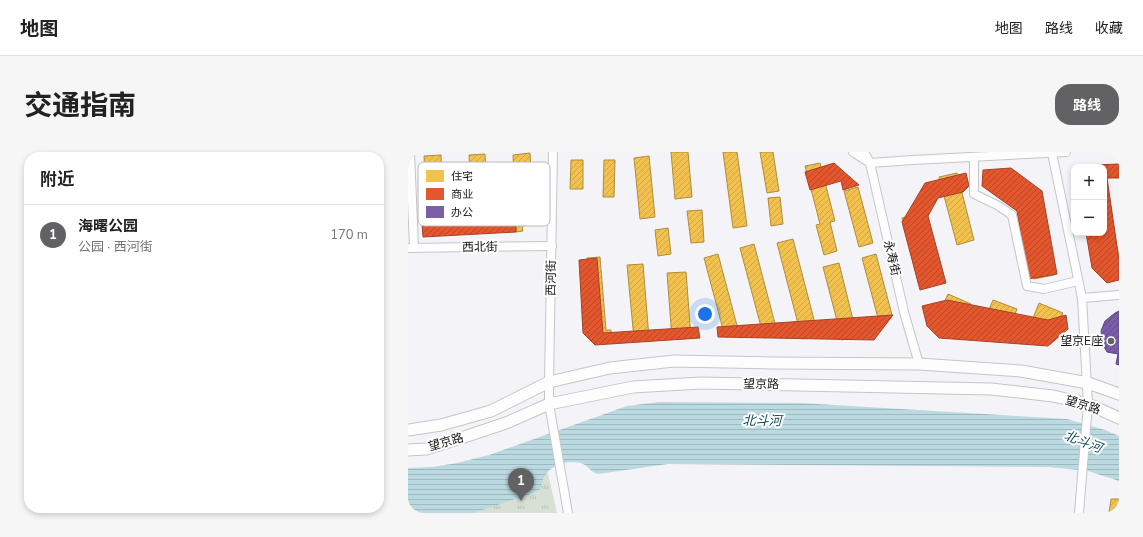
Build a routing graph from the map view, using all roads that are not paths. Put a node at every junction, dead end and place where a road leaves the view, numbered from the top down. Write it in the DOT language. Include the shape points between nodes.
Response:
graph roads {
  1 [pos="410,152"];
  2 [pos="553,152"];
  3 [pos="853,152"];
  4 [pos="864,152"];
  5 [pos="1066,152"];
  6 [pos="1016,153"];
  7 [pos="1052,153"];
  8 [pos="912,156"];
  9 [pos="974,157"];
  10 [pos="870,163"];
  11 [pos="552,246"];
  12 [pos="411,248"];
  13 [pos="1078,281"];
  14 [pos="1119,295"];
  15 [pos="1082,298"];
  16 [pos="919,364"];
  17 [pos="549,382"];
  18 [pos="1088,383"];
  19 [pos="1119,394"];
  20 [pos="549,404"];
  21 [pos="1088,404"];
  22 [pos="1119,418"];
  23 [pos="408,430"];
  24 [pos="408,450"];
  25 [pos="568,513"];
  26 [pos="1079,513"];
  1 -- 12 [label="street"];
  2 -- 11 [label="street, 西河街"];
  3 -- 10 [label="street"];
  4 -- 10 [label="street, 永寿街"];
  5 -- 7 [label="street"];
  6 -- 7 [label="street"];
  6 -- 9 [label="street"];
  7 -- 13 [label="street"];
  8 -- 9 [label="street"];
  8 -- 10 [label="street"];
  9 -- 13 [label="street" via="974,194 1012,215 1027,286 1044,289"];
  10 -- 16 [label="street, 永寿街" via="904,312"];
  11 -- 12 [label="street, 西北街"];
  11 -- 17 [label="street, 西河街"];
  13 -- 15 [label="street"];
  14 -- 15 [label="street"];
  15 -- 18 [label="street"];
  16 -- 17 [label="main road, 望京路" via="674,361 610,368"];
  16 -- 18 [label="main road, 望京路" via="1022,371"];
  17 -- 20 [label="street, 西河街"];
  17 -- 23 [label="main road, 望京路" via="491,411 440,425"];
  18 -- 19 [label="main road, 望京路"];
  18 -- 21 [label="street"];
  20 -- 21 [label="main road, 望京路" via="632,387 701,382 991,389 1053,396"];
  20 -- 24 [label="main road, 望京路" via="506,423 455,440 426,449"];
  20 -- 25 [label="street, 西河街"];
  21 -- 22 [label="main road, 望京路"];
  21 -- 26 [label="street"];
}
